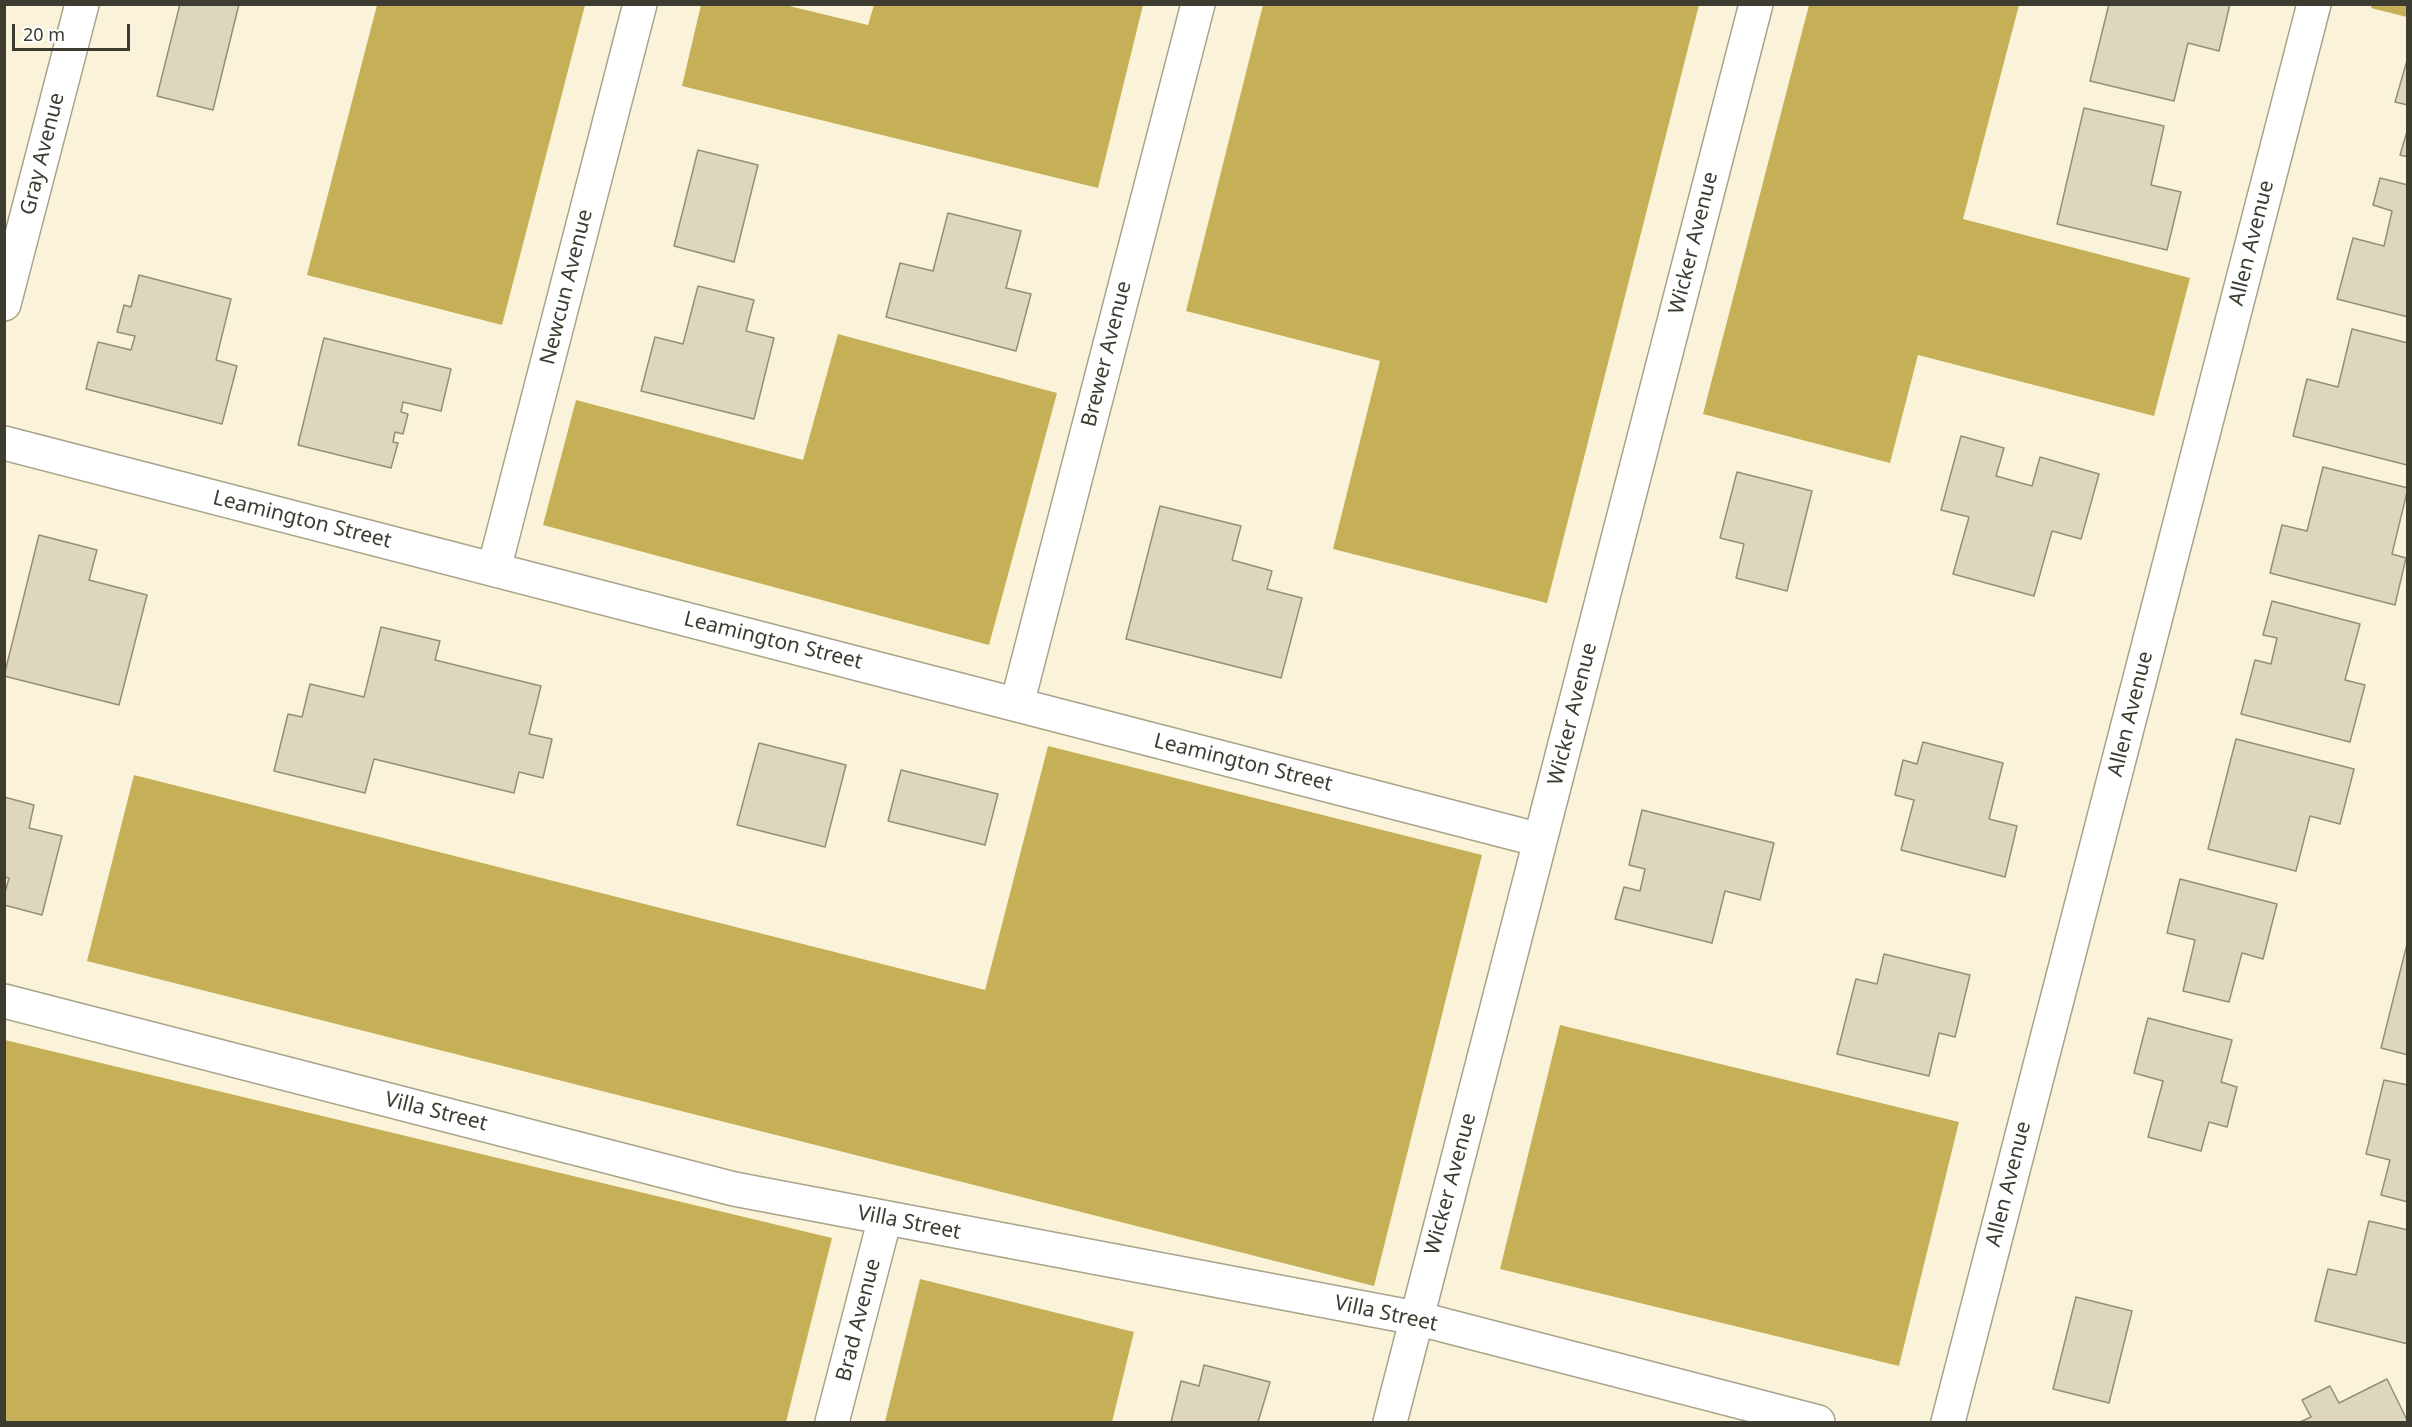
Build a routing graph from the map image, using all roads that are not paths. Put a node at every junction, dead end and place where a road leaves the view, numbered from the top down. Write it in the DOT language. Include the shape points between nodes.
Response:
graph roads {
  1 [pos="82,4"];
  2 [pos="640,4"];
  3 [pos="1198,4"];
  4 [pos="1756,4"];
  5 [pos="2314,4"];
  6 [pos="4,304"];
  7 [pos="4,443"];
  8 [pos="494,569"];
  9 [pos="1017,704"];
  10 [pos="1540,840"];
  11 [pos="4,1001"];
  12 [pos="885,1218"];
  13 [pos="1416,1318"];
  14 [pos="832,1422"];
  15 [pos="1389,1422"];
  16 [pos="1818,1422"];
  17 [pos="1948,1422"];
  1 -- 6 [label="street, Gray Avenue"];
  2 -- 8 [label="street, Newcun Avenue"];
  3 -- 9 [label="street, Brewer Avenue"];
  4 -- 10 [label="street, Wicker Avenue"];
  5 -- 17 [label="street, Allen Avenue"];
  7 -- 8 [label="street, Leamington Street"];
  8 -- 9 [label="street, Leamington Street"];
  9 -- 10 [label="street, Leamington Street"];
  10 -- 13 [label="street, Wicker Avenue"];
  11 -- 12 [label="street, Villa Street" via="723,1186"];
  12 -- 13 [label="street, Villa Street"];
  12 -- 14 [label="street, Brad Avenue"];
  13 -- 15 [label="street, Wicker Avenue"];
  13 -- 16 [label="street, Villa Street"];
}
